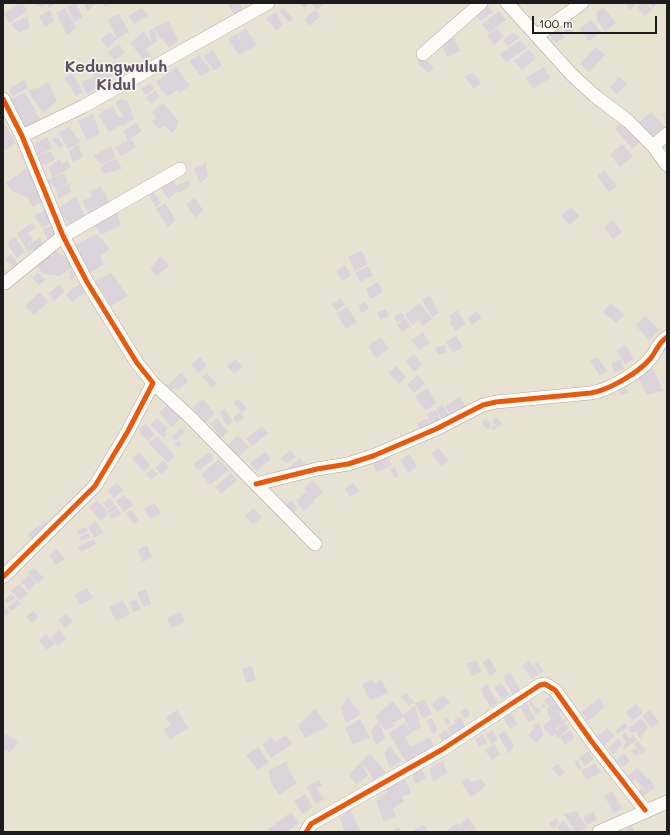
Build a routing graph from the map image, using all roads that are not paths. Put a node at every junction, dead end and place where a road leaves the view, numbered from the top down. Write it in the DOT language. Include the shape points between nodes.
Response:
graph roads {
  1 [pos="268,3"];
  2 [pos="481,3"];
  3 [pos="508,3"];
  4 [pos="582,3"];
  5 [pos="538,35"];
  6 [pos="423,54"];
  7 [pos="3,99"];
  8 [pos="667,134"];
  9 [pos="22,136"];
  10 [pos="653,146"];
  11 [pos="667,165"];
  12 [pos="180,169"];
  13 [pos="63,236"];
  14 [pos="5,283"];
  15 [pos="667,337"];
  16 [pos="153,383"];
  17 [pos="256,484"];
  18 [pos="316,544"];
  19 [pos="3,577"];
  20 [pos="667,802"];
  21 [pos="645,810"];
  22 [pos="306,832"];
  23 [pos="599,832"];
  1 -- 9 [label="street" via="84,106"];
  2 -- 6 [label="street"];
  3 -- 5 [label="street"];
  4 -- 5 [label="street"];
  5 -- 10 [label="street" via="572,75 628,121"];
  7 -- 9 [label="street"];
  8 -- 10 [label="street"];
  9 -- 13 [label="street"];
  10 -- 11 [label="street"];
  12 -- 13 [label="street"];
  13 -- 14 [label="street"];
  13 -- 16 [label="street" via="87,282"];
  15 -- 17 [label="street" via="643,365 600,392 483,405 436,430 373,456"];
  16 -- 17 [label="street"];
  16 -- 19 [label="street" via="95,486"];
  17 -- 18 [label="street"];
  20 -- 21 [label="street"];
  21 -- 22 [label="street" via="555,690 540,684 442,749 311,824"];
  21 -- 23 [label="street"];
}
